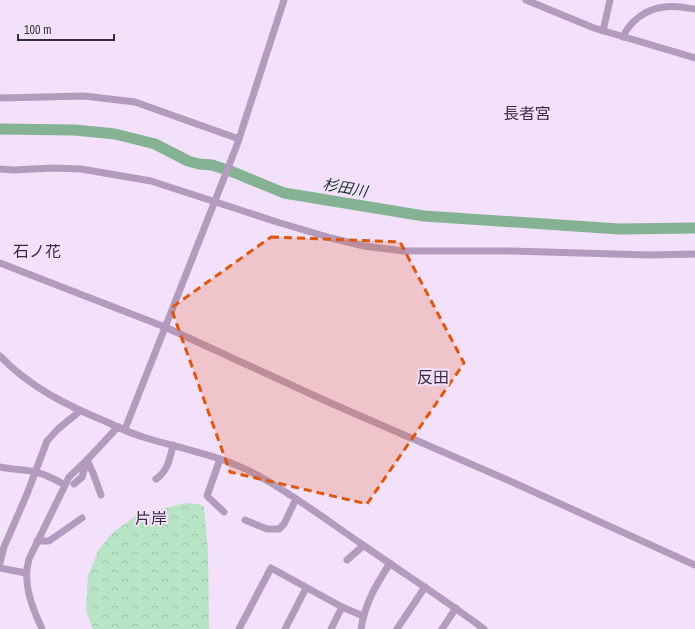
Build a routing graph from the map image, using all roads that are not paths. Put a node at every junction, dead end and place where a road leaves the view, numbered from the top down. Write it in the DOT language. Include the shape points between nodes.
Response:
graph roads {
  1 [pos="284,0"];
  2 [pos="526,0"];
  3 [pos="610,0"];
  4 [pos="695,9"];
  5 [pos="603,31"];
  6 [pos="623,37"];
  7 [pos="695,58"];
  8 [pos="0,98"];
  9 [pos="238,142"];
  10 [pos="0,169"];
  11 [pos="215,199"];
  12 [pos="695,254"];
  13 [pos="0,263"];
  14 [pos="165,327"];
  15 [pos="0,356"];
  16 [pos="80,411"];
  17 [pos="122,428"];
  18 [pos="173,445"];
  19 [pos="220,459"];
  20 [pos="87,460"];
  21 [pos="0,467"];
  22 [pos="35,472"];
  23 [pos="156,479"];
  24 [pos="74,484"];
  25 [pos="65,485"];
  26 [pos="100,495"];
  27 [pos="296,500"];
  28 [pos="224,512"];
  29 [pos="82,518"];
  30 [pos="245,520"];
  31 [pos="37,541"];
  32 [pos="363,546"];
  33 [pos="347,560"];
  34 [pos="0,563"];
  35 [pos="390,563"];
  36 [pos="695,565"];
  37 [pos="0,568"];
  38 [pos="26,573"];
  39 [pos="425,587"];
  40 [pos="306,588"];
  41 [pos="342,607"];
  42 [pos="456,608"];
  43 [pos="363,616"];
  44 [pos="241,628"];
  45 [pos="42,629"];
  46 [pos="285,629"];
  47 [pos="331,629"];
  48 [pos="361,629"];
  49 [pos="397,629"];
  50 [pos="442,629"];
  51 [pos="484,629"];
  1 -- 9 [label="street"];
  2 -- 5 [label="street"];
  3 -- 5 [label="street"];
  4 -- 6 [label="street" via="665,6 655,8 627,27"];
  5 -- 6 [label="street"];
  6 -- 7 [label="street"];
  8 -- 9 [label="street" via="84,96 135,102"];
  9 -- 11 [label="street"];
  10 -- 11 [label="street" via="88,170 151,181"];
  11 -- 12 [label="street" via="330,238 398,250"];
  11 -- 14 [label="street"];
  13 -- 14 [label="street"];
  14 -- 17 [label="street"];
  14 -- 36 [label="street"];
  15 -- 16 [label="street" via="41,389"];
  16 -- 17 [label="street"];
  16 -- 22 [label="street" via="47,442"];
  17 -- 18 [label="street"];
  17 -- 20 [label="street" via="114,430"];
  18 -- 19 [label="street"];
  18 -- 23 [label="street" via="163,474"];
  19 -- 27 [label="street" via="257,474"];
  19 -- 28 [label="street" via="208,496"];
  20 -- 24 [label="street" via="82,477"];
  20 -- 25 [label="street" via="68,477"];
  20 -- 26 [label="street"];
  21 -- 22 [label="street"];
  22 -- 25 [label="street"];
  22 -- 34 [label="street"];
  25 -- 31 [label="street"];
  27 -- 30 [label="street" via="279,529 267,529"];
  27 -- 32 [label="street"];
  29 -- 31 [label="street" via="49,541"];
  31 -- 38 [label="street"];
  32 -- 33 [label="street"];
  32 -- 35 [label="street"];
  35 -- 39 [label="street"];
  35 -- 43 [label="street" via="372,592"];
  37 -- 38 [label="street"];
  38 -- 45 [label="street" via="33,609"];
  39 -- 42 [label="street"];
  39 -- 49 [label="street"];
  40 -- 41 [label="street"];
  40 -- 44 [label="street" via="271,568"];
  40 -- 46 [label="street"];
  41 -- 43 [label="street"];
  41 -- 47 [label="street"];
  42 -- 50 [label="street"];
  42 -- 51 [label="street"];
  43 -- 48 [label="street"];
}
